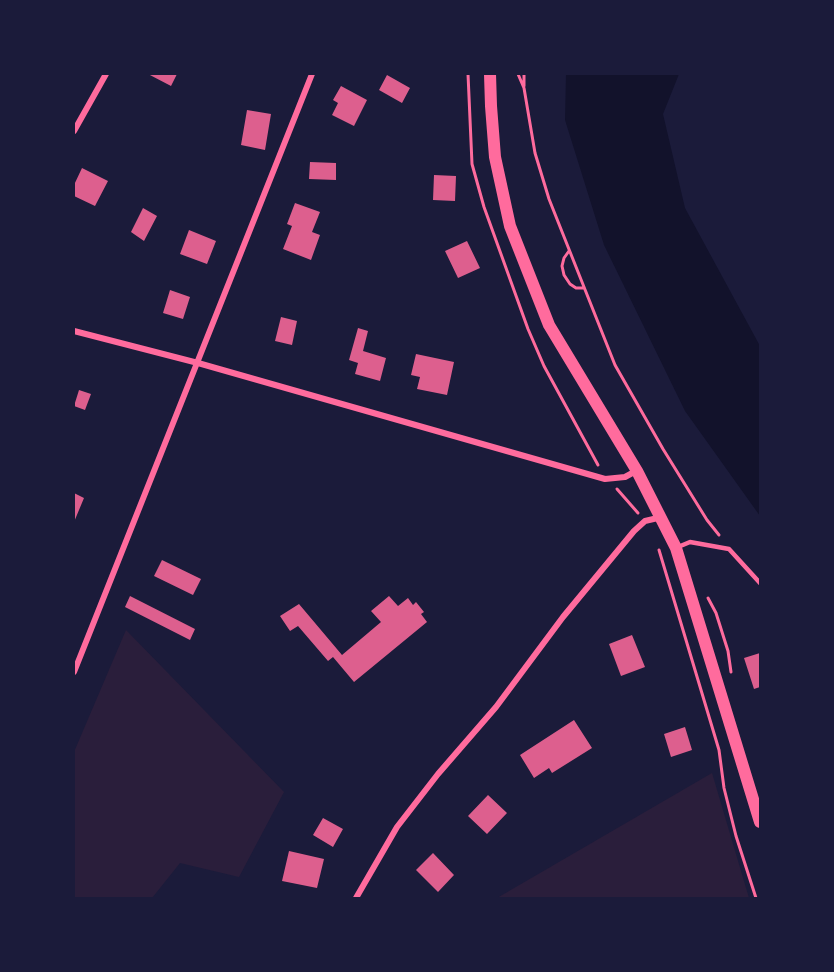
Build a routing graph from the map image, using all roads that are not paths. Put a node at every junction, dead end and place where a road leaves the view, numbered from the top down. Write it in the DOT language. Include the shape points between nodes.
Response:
graph roads {
  1 [pos="106,74"];
  2 [pos="312,74"];
  3 [pos="490,74"];
  4 [pos="74,131"];
  5 [pos="74,331"];
  6 [pos="198,363"];
  7 [pos="637,471"];
  8 [pos="662,518"];
  9 [pos="676,548"];
  10 [pos="760,583"];
  11 [pos="74,672"];
  12 [pos="760,822"];
  13 [pos="356,898"];
  1 -- 4 [label="street"];
  2 -- 6 [label="street"];
  3 -- 7 [label="main road" via="495,157 517,248 549,325"];
  5 -- 6 [label="street"];
  6 -- 7 [label="street" via="605,479"];
  6 -- 11 [label="street"];
  7 -- 8 [label="main road"];
  8 -- 9 [label="main road"];
  8 -- 13 [label="street" via="645,521 634,531 570,609 397,827"];
  9 -- 10 [label="lane" via="690,542 729,549"];
  9 -- 12 [label="main road"];
}
